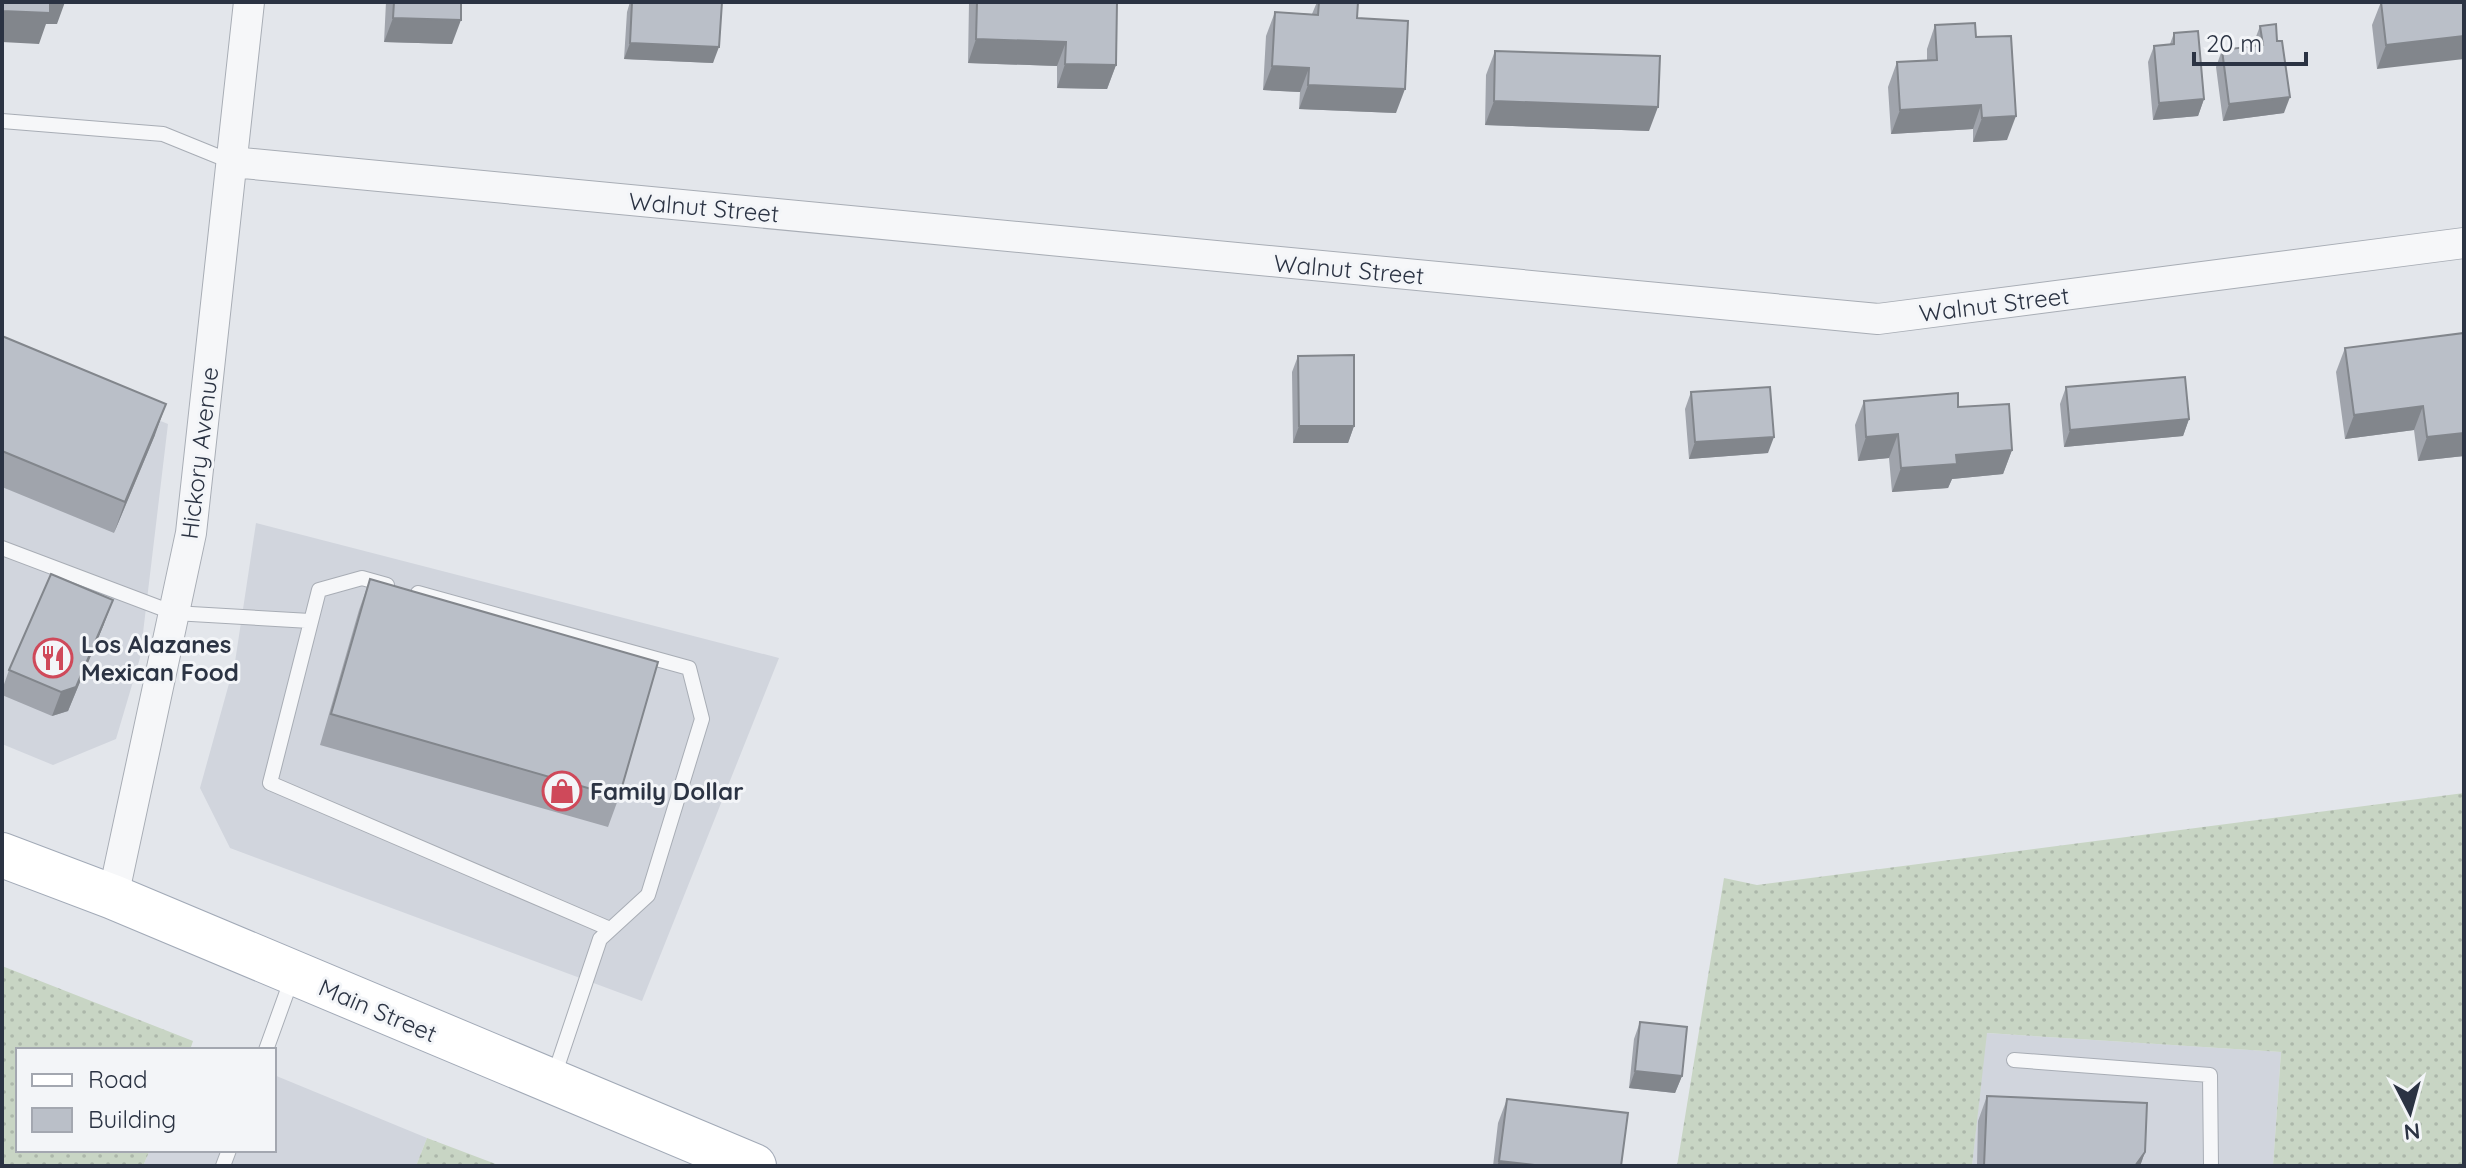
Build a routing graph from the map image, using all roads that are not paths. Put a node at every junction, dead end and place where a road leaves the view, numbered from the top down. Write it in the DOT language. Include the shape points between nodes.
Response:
graph roads {
  1 [pos="249,2"];
  2 [pos="2,121"];
  3 [pos="232,162"];
  4 [pos="2464,243"];
  5 [pos="2,548"];
  6 [pos="174,613"];
  7 [pos="310,621"];
  8 [pos="2,855"];
  9 [pos="113,897"];
  10 [pos="610,929"];
  11 [pos="293,974"];
  12 [pos="267,1048"];
  13 [pos="2014,1060"];
  14 [pos="551,1084"];
  15 [pos="754,1166"];
  16 [pos="2211,1166"];
  1 -- 3 [label="street, Hickory Avenue"];
  2 -- 3 [label="lane" via="163,134"];
  3 -- 4 [label="street, Walnut Street" via="1878,319"];
  3 -- 6 [label="street, Hickory Avenue" via="191,533"];
  5 -- 6 [label="lane"];
  6 -- 7 [label="lane"];
  6 -- 9 [label="street, Hickory Avenue"];
  7 -- 10 [label="lane" via="270,783"];
  7 -- 10 [label="lane" via="319,590 362,578 689,668 702,719 648,895"];
  8 -- 9 [label="main road, Main Street"];
  9 -- 11 [label="main road, Main Street"];
  10 -- 14 [label="lane" via="600,939"];
  11 -- 12 [label="lane"];
  11 -- 14 [label="main road, Main Street"];
  13 -- 16 [label="lane" via="2210,1075"];
  14 -- 15 [label="main road, Main Street"];
}
